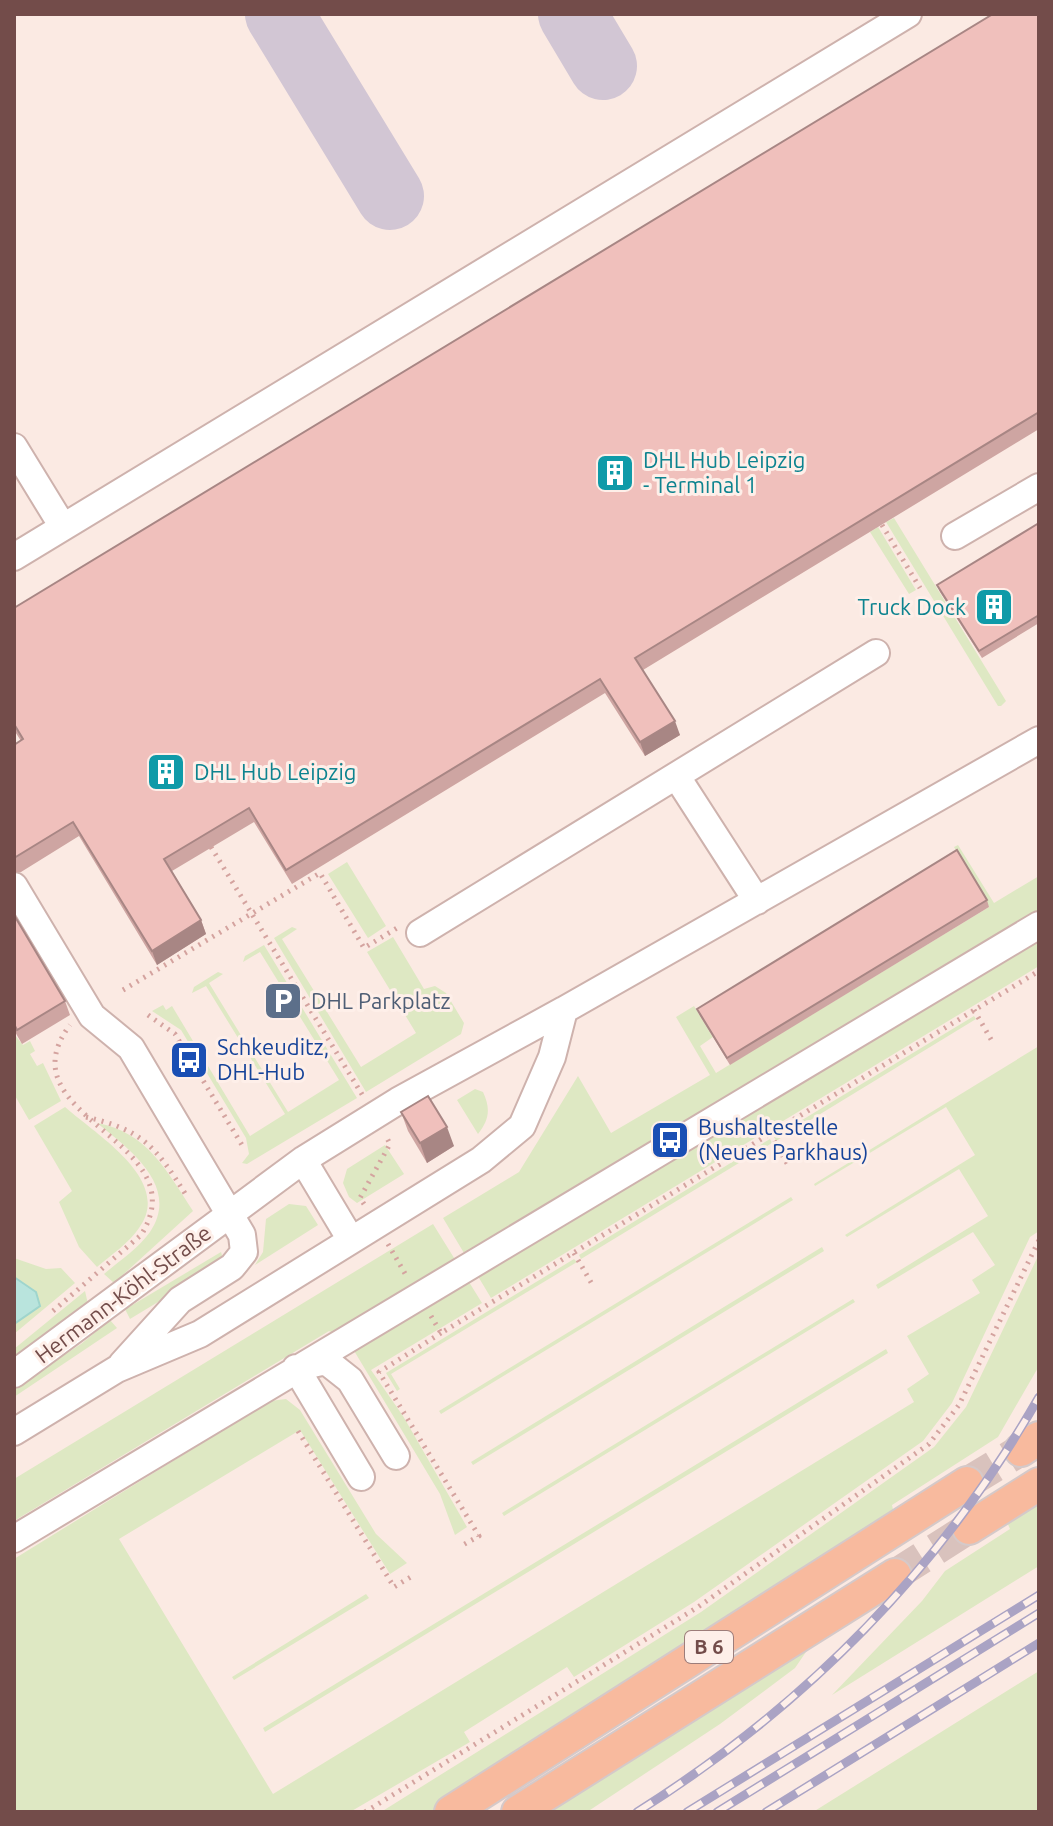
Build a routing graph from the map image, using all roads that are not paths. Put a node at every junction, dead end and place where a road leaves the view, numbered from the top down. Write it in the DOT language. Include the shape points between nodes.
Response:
graph roads {
  1 [pos="908,14"];
  2 [pos="14,447"];
  3 [pos="26,484"];
  4 [pos="1039,487"];
  5 [pos="63,527"];
  6 [pos="955,536"];
  7 [pos="14,557"];
  8 [pos="876,653"];
  9 [pos="1039,740"];
  10 [pos="677,777"];
  11 [pos="14,886"];
  12 [pos="757,901"];
  13 [pos="1039,925"];
  14 [pos="420,933"];
  15 [pos="564,1010"];
  16 [pos="303,1160"];
  17 [pos="231,1212"];
  18 [pos="351,1240"];
  19 [pos="296,1368"];
  20 [pos="117,1369"];
  21 [pos="14,1374"];
  22 [pos="14,1432"];
  23 [pos="396,1456"];
  24 [pos="361,1477"];
  25 [pos="967,1483"];
  26 [pos="1039,1484"];
  27 [pos="969,1528"];
  28 [pos="14,1539"];
  29 [pos="895,1575"];
  30 [pos="451,1812"];
  31 [pos="518,1812"];
  1 -- 5 [label="street"];
  2 -- 3 [label="street"];
  3 -- 5 [label="street"];
  4 -- 6 [label="street"];
  5 -- 7 [label="street"];
  8 -- 10 [label="street"];
  9 -- 12 [label="street, Hermann-Köhl-Straße"];
  10 -- 12 [label="street"];
  10 -- 14 [label="street"];
  11 -- 17 [label="street, Hermann-Köhl-Straße" via="92,1016 131,1048"];
  12 -- 15 [label="street, Hermann-Köhl-Straße"];
  13 -- 19 [label="street"];
  15 -- 16 [label="street, Hermann-Köhl-Straße"];
  15 -- 18 [label="street, Hermann-Köhl-Straße" via="552,1057 522,1126 481,1160"];
  16 -- 17 [label="street, Hermann-Köhl-Straße"];
  16 -- 18 [label="street"];
  17 -- 20 [label="street, Hermann-Köhl-Straße" via="244,1252 232,1267 180,1300"];
  17 -- 21 [label="street, Hermann-Köhl-Straße"];
  18 -- 20 [label="street, Hermann-Köhl-Straße" via="200,1334"];
  19 -- 23 [label="street" via="326,1361 350,1380"];
  19 -- 24 [label="street"];
  19 -- 28 [label="street"];
  20 -- 22 [label="street, Hermann-Köhl-Straße"];
  25 -- 30 [label="main road, B 6"];
  26 -- 27 [label="main road"];
  29 -- 31 [label="main road, B 6"];
}
